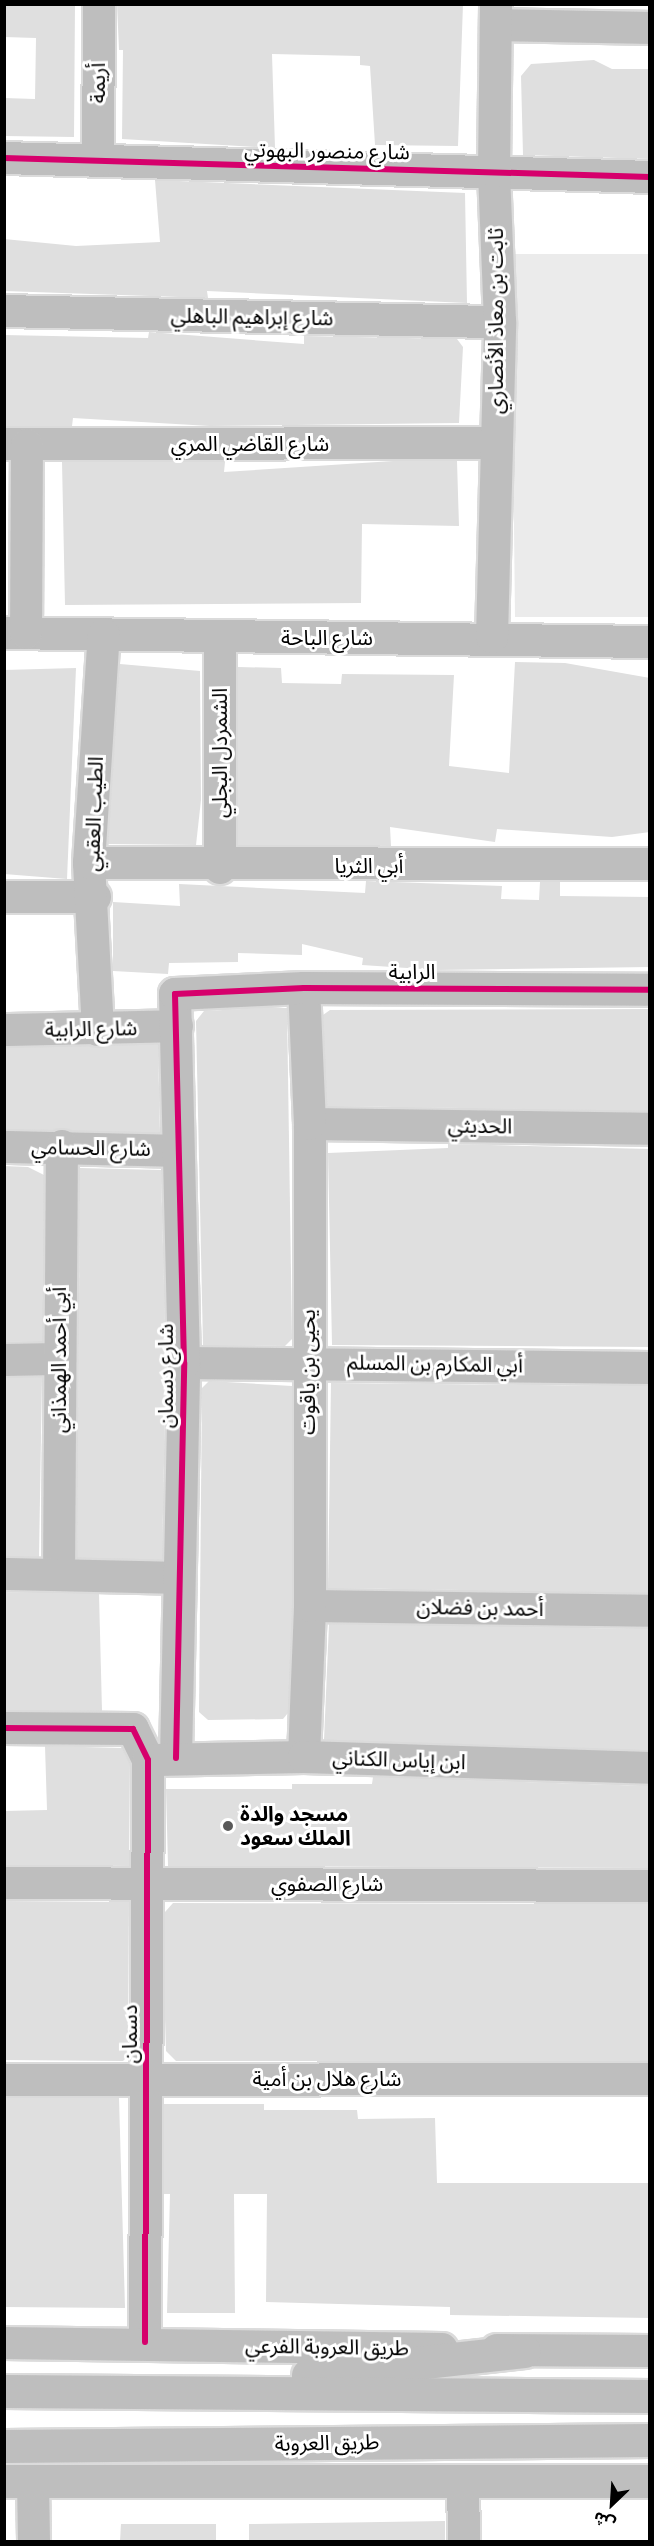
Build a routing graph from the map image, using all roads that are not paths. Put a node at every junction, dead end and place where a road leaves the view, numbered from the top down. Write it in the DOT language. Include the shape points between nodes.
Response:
graph roads {
  1 [pos="99,4"];
  2 [pos="496,15"];
  3 [pos="650,28"];
  4 [pos="4,158"];
  5 [pos="98,161"];
  6 [pos="494,171"];
  7 [pos="650,177"];
  8 [pos="4,311"];
  9 [pos="500,322"];
  10 [pos="496,443"];
  11 [pos="16,444"];
  12 [pos="15,633"];
  13 [pos="104,634"];
  14 [pos="492,637"];
  15 [pos="220,638"];
  16 [pos="650,642"];
  17 [pos="89,863"];
  18 [pos="650,864"];
  19 [pos="220,867"];
  20 [pos="4,897"];
  21 [pos="95,897"];
  22 [pos="304,987"];
  23 [pos="650,990"];
  24 [pos="175,994"];
  25 [pos="177,1026"];
  26 [pos="4,1030"];
  27 [pos="98,1030"];
  28 [pos="310,1124"];
  29 [pos="650,1129"];
  30 [pos="62,1146"];
  31 [pos="4,1147"];
  32 [pos="178,1151"];
  33 [pos="57,1359"];
  34 [pos="4,1360"];
  35 [pos="308,1361"];
  36 [pos="184,1363"];
  37 [pos="650,1368"];
  38 [pos="59,1573"];
  39 [pos="4,1574"];
  40 [pos="177,1578"];
  41 [pos="310,1606"];
  42 [pos="650,1611"];
  43 [pos="4,1728"];
  44 [pos="304,1757"];
  45 [pos="162,1759"];
  46 [pos="650,1768"];
  47 [pos="4,1883"];
  48 [pos="147,1883"];
  49 [pos="650,1886"];
  50 [pos="650,2079"];
  51 [pos="4,2080"];
  52 [pos="146,2080"];
  53 [pos="145,2342"];
  54 [pos="4,2343"];
  55 [pos="524,2351"];
  56 [pos="650,2351"];
  57 [pos="4,2391"];
  58 [pos="158,2391"];
  59 [pos="650,2396"];
  60 [pos="650,2440"];
  61 [pos="4,2446"];
  62 [pos="650,2481"];
  63 [pos="19,2482"];
  64 [pos="463,2482"];
  65 [pos="34,2541"];
  66 [pos="464,2541"];
  1 -- 5 [label="street, أريمة"];
  2 -- 3 [label="street"];
  2 -- 6 [label="street, ثابت بن معاذ الأنصاري"];
  4 -- 5 [label="street, شارع منصور البهوتي"];
  5 -- 6 [label="street, شارع منصور البهوتي"];
  6 -- 7 [label="street, شارع منصور البهوتي"];
  6 -- 9 [label="street, ثابت بن معاذ الأنصاري"];
  8 -- 9 [label="street, شارع إبراهيم الباهلي"];
  9 -- 10 [label="street, ثابت بن معاذ الأنصاري"];
  10 -- 11 [label="street, شارع القاضي المري"];
  10 -- 14 [label="street, ثابت بن معاذ الأنصاري"];
  11 -- 12 [label="street"];
  12 -- 13 [label="street, شارع الباحة"];
  13 -- 15 [label="street, شارع الباحة"];
  13 -- 17 [label="street, الطيب العقبي"];
  14 -- 15 [label="street, شارع الباحة"];
  14 -- 16 [label="street, شارع الباحة"];
  15 -- 19 [label="street, الشمردل البجلي"];
  17 -- 19 [label="street, أبي الثريا"];
  17 -- 21 [label="street, الطيب العقبي"];
  18 -- 19 [label="street, أبي الثريا"];
  20 -- 21 [label="street"];
  21 -- 27 [label="street, الطيب العقبي"];
  22 -- 23 [label="street, الرابية"];
  22 -- 24 [label="street, الرابية"];
  22 -- 28 [label="street, يحيى بن ياقوت"];
  24 -- 25 [label="street, شارع دسمان"];
  25 -- 27 [label="street, شارع الرابية"];
  25 -- 32 [label="street, شارع دسمان"];
  26 -- 27 [label="street, شارع الرابية"];
  28 -- 29 [label="street, الحديثي"];
  28 -- 35 [label="street, يحيى بن ياقوت"];
  30 -- 31 [label="street, شارع الحسامي"];
  30 -- 32 [label="street, شارع الحسامي"];
  30 -- 33 [label="street, أبي أحمد الهمذاني"];
  32 -- 36 [label="street, شارع دسمان"];
  33 -- 34 [label="street"];
  33 -- 38 [label="street, أبي أحمد الهمذاني"];
  35 -- 36 [label="street, أبي المكارم بن المسلم"];
  35 -- 37 [label="street, أبي المكارم بن المسلم"];
  35 -- 41 [label="street, يحيى بن ياقوت"];
  36 -- 40 [label="street, شارع دسمان"];
  38 -- 39 [label="street"];
  38 -- 40 [label="street"];
  40 -- 45 [label="street, شارع دسمان"];
  41 -- 42 [label="street, أحمد بن فضلان"];
  41 -- 44 [label="street, يحيى بن ياقوت"];
  43 -- 45 [label="street, دسمان" via="133,1729"];
  44 -- 45 [label="street, ابن إياس الكناني"];
  44 -- 46 [label="street, ابن إياس الكناني"];
  45 -- 48 [label="street, دسمان"];
  47 -- 48 [label="street, شارع الصفوي"];
  48 -- 49 [label="street, شارع الصفوي"];
  48 -- 52 [label="street, دسمان"];
  50 -- 52 [label="street, شارع هلال بن أمية"];
  51 -- 52 [label="street, شارع هلال بن أمية"];
  52 -- 53 [label="street, دسمان"];
  53 -- 54 [label="street, طريق العروبة الفرعي"];
  53 -- 55 [label="street, طريق العروبة الفرعي"];
  55 -- 56 [label="street, طريق العروبة الفرعي"];
  55 -- 58 [label="main road"];
  57 -- 58 [label="main road"];
  58 -- 59 [label="main road"];
  60 -- 61 [label="main road, طريق العروبة"];
  62 -- 64 [label="main road"];
  63 -- 64 [label="main road"];
  63 -- 65 [label="street"];
  64 -- 66 [label="street"];
}
